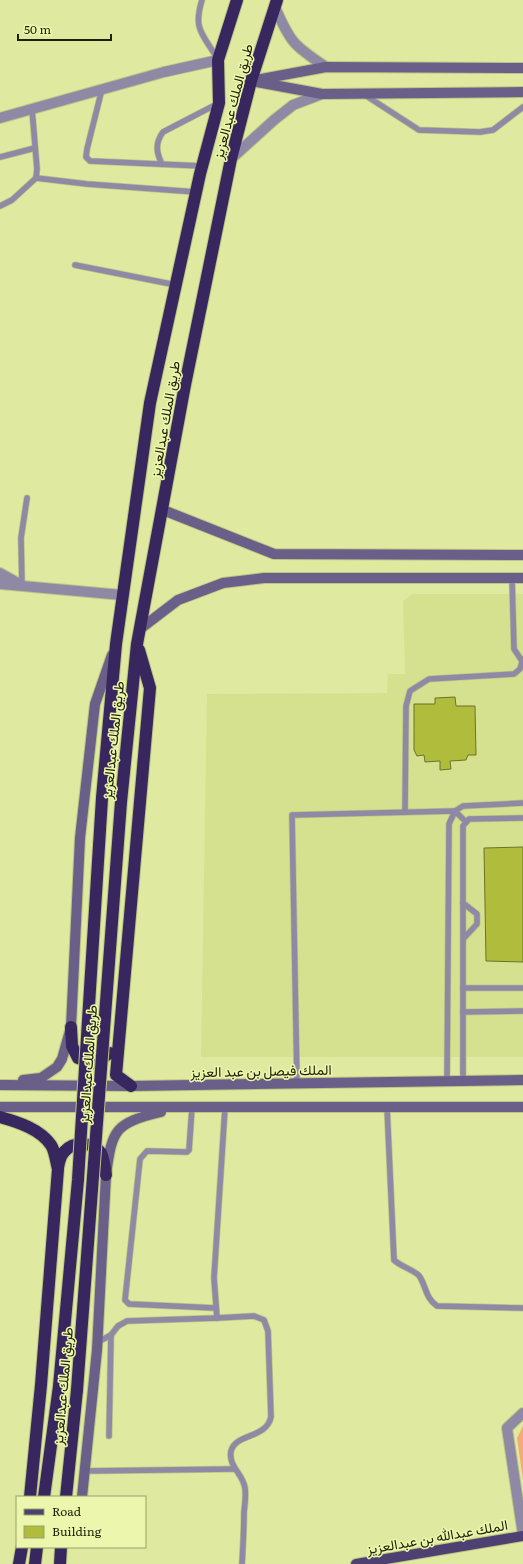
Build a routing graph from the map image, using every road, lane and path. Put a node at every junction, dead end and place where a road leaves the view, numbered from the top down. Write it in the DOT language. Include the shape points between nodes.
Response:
graph roads {
  1 [pos="202,0"];
  2 [pos="237,0"];
  3 [pos="276,3"];
  4 [pos="218,60"];
  5 [pos="326,67"];
  6 [pos="523,68"];
  7 [pos="251,81"];
  8 [pos="102,89"];
  9 [pos="523,92"];
  10 [pos="322,94"];
  11 [pos="363,94"];
  12 [pos="219,103"];
  13 [pos="522,108"];
  14 [pos="32,109"];
  15 [pos="0,118"];
  16 [pos="35,148"];
  17 [pos="0,157"];
  18 [pos="231,159"];
  19 [pos="162,164"];
  20 [pos="202,166"];
  21 [pos="36,178"];
  22 [pos="196,192"];
  23 [pos="0,206"];
  24 [pos="75,265"];
  25 [pos="176,286"];
  26 [pos="27,498"];
  27 [pos="163,510"];
  28 [pos="523,555"];
  29 [pos="0,573"];
  30 [pos="512,578"];
  31 [pos="523,578"];
  32 [pos="0,584"];
  33 [pos="22,585"];
  34 [pos="122,595"];
  35 [pos="140,628"];
  36 [pos="116,644"];
  37 [pos="137,644"];
  38 [pos="522,660"];
  39 [pos="523,803"];
  40 [pos="455,811"];
  41 [pos="405,812"];
  42 [pos="523,818"];
  43 [pos="466,822"];
  44 [pos="464,903"];
  45 [pos="464,938"];
  46 [pos="464,988"];
  47 [pos="523,988"];
  48 [pos="523,1011"];
  49 [pos="463,1012"];
  50 [pos="71,1026"];
  51 [pos="118,1033"];
  52 [pos="446,1080"];
  53 [pos="463,1080"];
  54 [pos="523,1080"];
  55 [pos="297,1083"];
  56 [pos="0,1085"];
  57 [pos="131,1086"];
  58 [pos="0,1107"];
  59 [pos="523,1107"];
  60 [pos="192,1108"];
  61 [pos="225,1108"];
  62 [pos="388,1108"];
  63 [pos="178,1109"];
  64 [pos="0,1117"];
  65 [pos="58,1169"];
  66 [pos="106,1175"];
  67 [pos="215,1308"];
  68 [pos="522,1308"];
  69 [pos="216,1318"];
  70 [pos="111,1335"];
  71 [pos="98,1342"];
  72 [pos="523,1413"];
  73 [pos="108,1436"];
  74 [pos="235,1468"];
  75 [pos="86,1471"];
  76 [pos="30,1496"];
  77 [pos="44,1496"];
  78 [pos="66,1496"];
  79 [pos="82,1496"];
  80 [pos="523,1535"];
  81 [pos="22,1548"];
  82 [pos="37,1548"];
  83 [pos="19,1564"];
  84 [pos="35,1564"];
  85 [pos="242,1564"];
  86 [pos="356,1564"];
  1 -- 4 [label="lane" via="198,24"];
  2 -- 4 [label="highway, طريق الملك عبدالعزيز"];
  3 -- 5 [label="street" via="287,35 293,43"];
  3 -- 7 [label="highway, طريق الملك عبدالعزيز"];
  4 -- 8 [label="street"];
  4 -- 12 [label="highway, طريق الملك عبدالعزيز"];
  5 -- 6 [label="street"];
  5 -- 7 [label="street"];
  7 -- 10 [label="street"];
  7 -- 18 [label="highway, طريق الملك عبدالعزيز"];
  8 -- 14 [label="street"];
  8 -- 19 [label="lane" via="86,156 90,160"];
  9 -- 11 [label="street"];
  10 -- 11 [label="street"];
  10 -- 18 [label="street" via="293,105"];
  11 -- 13 [label="lane" via="419,130 493,130"];
  12 -- 19 [label="lane" via="163,132 156,147"];
  12 -- 20 [label="highway, طريق الملك عبدالعزيز"];
  14 -- 15 [label="street"];
  14 -- 16 [label="lane"];
  16 -- 17 [label="lane"];
  16 -- 21 [label="lane"];
  18 -- 27 [label="highway, طريق الملك عبدالعزيز" via="185,385"];
  19 -- 20 [label="lane"];
  20 -- 22 [label="highway, طريق الملك عبدالعزيز"];
  21 -- 22 [label="lane"];
  21 -- 23 [label="lane" via="12,200"];
  22 -- 25 [label="highway, طريق الملك عبدالعزيز"];
  24 -- 25 [label="lane"];
  25 -- 34 [label="highway, طريق الملك عبدالعزيز" via="150,403"];
  26 -- 33 [label="lane" via="21,538"];
  27 -- 28 [label="street" via="274,554"];
  27 -- 35 [label="highway, طريق الملك عبدالعزيز"];
  29 -- 33 [label="street"];
  30 -- 31 [label="street"];
  30 -- 35 [label="street" via="264,578 223,584 178,600"];
  30 -- 38 [label="lane" via="514,649"];
  32 -- 33 [label="street"];
  33 -- 34 [label="street"];
  34 -- 36 [label="highway, طريق الملك عبدالعزيز"];
  35 -- 37 [label="highway, طريق الملك عبدالعزيز"];
  36 -- 50 [label="street" via="95,704 80,838"];
  36 -- 77 [label="highway, طريق الملك عبدالعزيز, bridge" via="102,798 78,1180 59,1386"];
  37 -- 51 [label="highway" via="150,688"];
  37 -- 78 [label="highway, طريق الملك عبدالعزيز, bridge" via="121,802 77,1390"];
  38 -- 41 [label="lane" via="520,669 514,674 428,678 410,691 406,706"];
  39 -- 40 [label="lane" via="480,804 463,806"];
  40 -- 41 [label="lane"];
  40 -- 43 [label="lane"];
  40 -- 52 [label="lane" via="449,824"];
  41 -- 55 [label="lane" via="292,815"];
  42 -- 43 [label="lane" via="469,819"];
  43 -- 44 [label="lane" via="462,835"];
  44 -- 45 [label="lane"];
  44 -- 45 [label="lane" via="477,914 477,924"];
  45 -- 46 [label="lane"];
  46 -- 47 [label="lane"];
  46 -- 49 [label="lane"];
  48 -- 49 [label="lane"];
  49 -- 53 [label="lane"];
  50 -- 51 [label="highway" via="72,1046 78,1058 94,1063 109,1055"];
  50 -- 56 [label="street" via="62,1059 57,1067 41,1078"];
  51 -- 57 [label="highway" via="116,1075"];
  52 -- 53 [label="street, الملك فيصل بن عبد العزيز"];
  52 -- 55 [label="street, الملك فيصل بن عبد العزيز"];
  53 -- 54 [label="street, الملك فيصل بن عبد العزيز"];
  55 -- 57 [label="street, الملك فيصل بن عبد العزيز"];
  56 -- 57 [label="street, الملك فيصل بن عبد العزيز"];
  58 -- 63 [label="street"];
  59 -- 62 [label="street"];
  60 -- 61 [label="street"];
  60 -- 63 [label="street"];
  60 -- 67 [label="lane" via="187,1152 147,1151 140,1159 125,1300 130,1304"];
  61 -- 62 [label="street"];
  61 -- 67 [label="lane" via="214,1278"];
  62 -- 68 [label="lane" via="394,1260 401,1267 420,1276 429,1300 437,1306"];
  63 -- 66 [label="street" via="137,1118 120,1126 111,1142"];
  64 -- 65 [label="highway" via="16,1121 38,1133 52,1146"];
  65 -- 66 [label="highway" via="65,1150 74,1144 90,1145 101,1153"];
  65 -- 76 [label="highway"];
  66 -- 71 [label="street"];
  67 -- 69 [label="lane"];
  69 -- 70 [label="lane" via="127,1321 118,1326"];
  69 -- 74 [label="lane" via="254,1316 264,1320 268,1331 271,1417 266,1428 235,1445 231,1458"];
  70 -- 71 [label="lane"];
  70 -- 73 [label="lane"];
  71 -- 75 [label="street"];
  72 -- 80 [label="street" via="507,1428"];
  74 -- 75 [label="lane"];
  74 -- 85 [label="lane" via="242,1477 246,1490"];
  75 -- 79 [label="street"];
  80 -- 86 [label="main road, الملك عبدالله بن عبدالعزيز"];
  81 -- 83 [label="highway"];
  82 -- 84 [label="highway"];
}
